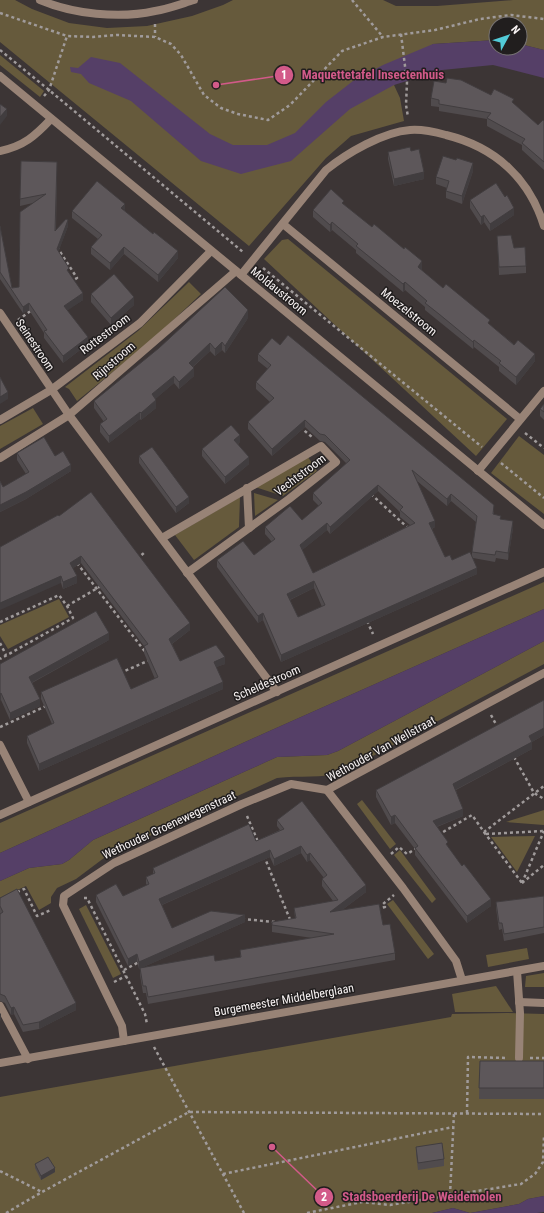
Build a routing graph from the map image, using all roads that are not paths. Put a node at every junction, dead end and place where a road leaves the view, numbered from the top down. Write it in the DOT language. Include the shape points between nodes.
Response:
graph roads {
  1 [pos="40,0"];
  2 [pos="194,0"];
  3 [pos="0,76"];
  4 [pos="51,119"];
  5 [pos="0,151"];
  6 [pos="283,224"];
  7 [pos="544,226"];
  8 [pos="212,251"];
  9 [pos="238,273"];
  10 [pos="0,313"];
  11 [pos="51,390"];
  12 [pos="544,391"];
  13 [pos="69,415"];
  14 [pos="0,420"];
  15 [pos="518,422"];
  16 [pos="0,458"];
  17 [pos="478,471"];
  18 [pos="247,488"];
  19 [pos="544,525"];
  20 [pos="249,528"];
  21 [pos="162,538"];
  22 [pos="544,572"];
  23 [pos="187,573"];
  24 [pos="544,673"];
  25 [pos="277,692"];
  26 [pos="0,745"];
  27 [pos="328,790"];
  28 [pos="29,802"];
  29 [pos="0,815"];
  30 [pos="544,966"];
  31 [pos="517,970"];
  32 [pos="462,980"];
  33 [pos="519,1002"];
  34 [pos="544,1003"];
  35 [pos="0,1006"];
  36 [pos="124,1041"];
  37 [pos="519,1058"];
  38 [pos="28,1059"];
  39 [pos="0,1063"];
  1 -- 2 [label="street" via="82,12 115,15 154,12"];
  3 -- 4 [label="street, Moldaustroom"];
  4 -- 5 [label="street" via="32,138"];
  4 -- 8 [label="street, Moldaustroom"];
  6 -- 7 [label="street" via="326,170 338,160 370,142 411,130 460,138 494,155 520,179 532,198"];
  6 -- 9 [label="street" via="253,260"];
  6 -- 15 [label="street, Moezelstroom"];
  8 -- 9 [label="street, Moldaustroom"];
  8 -- 11 [label="street, Rottestroom" via="140,323"];
  9 -- 13 [label="street, Rijnstroom"];
  9 -- 17 [label="street, Moldaustroom"];
  10 -- 11 [label="street, Seinestroom"];
  11 -- 13 [label="street, Seinestroom"];
  11 -- 14 [label="street, Rottestroom"];
  12 -- 15 [label="street"];
  13 -- 16 [label="street, Rijnstroom"];
  13 -- 21 [label="street"];
  15 -- 17 [label="street"];
  17 -- 19 [label="street, Moldaustroom"];
  18 -- 20 [label="street"];
  18 -- 20 [label="street, Vechtstroom" via="321,446 336,462"];
  18 -- 21 [label="street, Vechtstroom"];
  20 -- 23 [label="street, Vechtstroom"];
  21 -- 23 [label="street"];
  22 -- 25 [label="street, Scheldestroom"];
  23 -- 25 [label="street"];
  24 -- 27 [label="street, Wethouder Van Wellstraat"];
  25 -- 28 [label="street, Scheldestroom"];
  26 -- 28 [label="street"];
  27 -- 32 [label="street, Wethouder Van Wellstraat" via="456,962"];
  27 -- 36 [label="street, Wethouder Groenewegenstraat" via="291,784 114,863 64,896 63,904 122,1026"];
  28 -- 29 [label="street, Scheldestroom"];
  30 -- 31 [label="street, Burgemeester Middelberglaan"];
  31 -- 32 [label="street, Burgemeester Middelberglaan"];
  31 -- 33 [label="street"];
  32 -- 36 [label="street, Burgemeester Middelberglaan"];
  33 -- 34 [label="street"];
  33 -- 37 [label="street"];
  35 -- 38 [label="street"];
  36 -- 38 [label="street, Burgemeester Middelberglaan"];
  38 -- 39 [label="street, Burgemeester Middelberglaan"];
}
